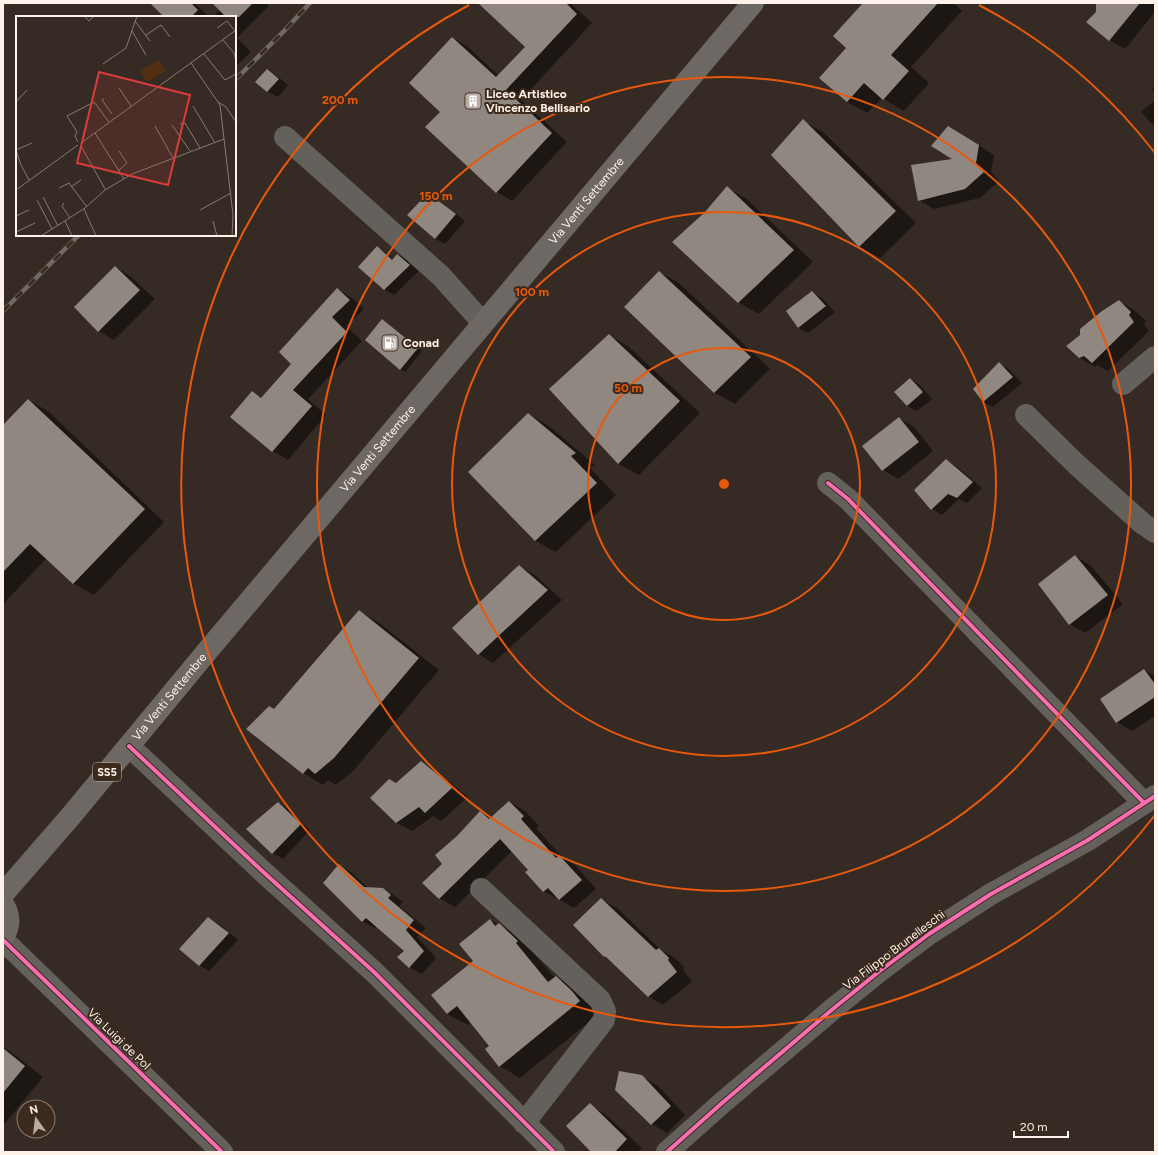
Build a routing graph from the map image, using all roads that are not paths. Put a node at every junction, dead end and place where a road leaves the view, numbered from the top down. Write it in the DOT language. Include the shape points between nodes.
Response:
graph roads {
  1 [pos="753,3"];
  2 [pos="285,137"];
  3 [pos="484,323"];
  4 [pos="1155,357"];
  5 [pos="1123,384"];
  6 [pos="1026,415"];
  7 [pos="828,483"];
  8 [pos="1155,532"];
  9 [pos="129,746"];
  10 [pos="1149,800"];
  11 [pos="481,889"];
  12 [pos="3,894"];
  13 [pos="3,904"];
  14 [pos="3,938"];
  15 [pos="524,1123"];
  16 [pos="222,1152"];
  17 [pos="554,1152"];
  18 [pos="667,1152"];
  1 -- 3 [label="main road, Via Venti Settembre / SS5"];
  2 -- 3 [label="street" via="441,276"];
  3 -- 9 [label="main road, Via Venti Settembre / SS5"];
  4 -- 5 [label="street"];
  6 -- 8 [label="street" via="1076,464"];
  7 -- 10 [label="street" via="848,499"];
  9 -- 12 [label="main road, Via Venti Settembre / SS5"];
  9 -- 15 [label="street" via="374,972"];
  10 -- 18 [label="street, Via Filippo Brunelleschi" via="1083,843 991,894 923,938 834,1008"];
  11 -- 15 [label="street" via="600,1000 605,1011 604,1020"];
  13 -- 14 [label="main road" via="8,914 8,923"];
  14 -- 16 [label="street, Via Luigi de Pol"];
  15 -- 17 [label="street"];
}
